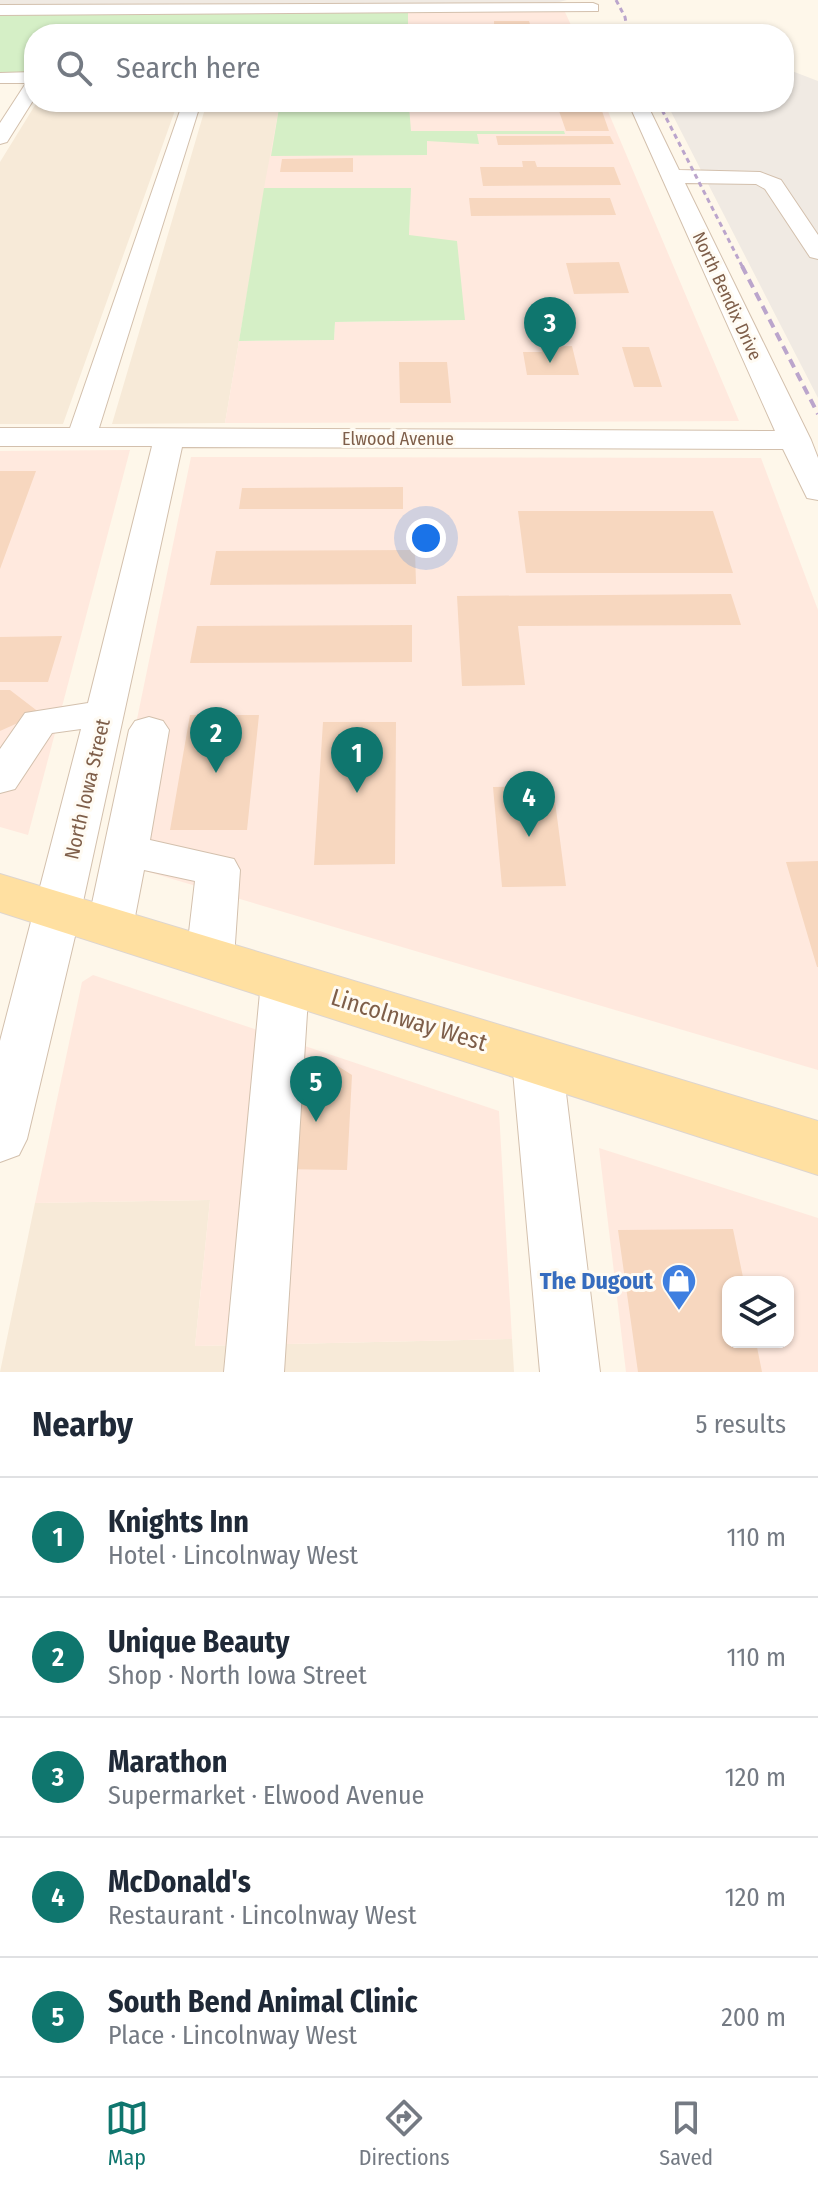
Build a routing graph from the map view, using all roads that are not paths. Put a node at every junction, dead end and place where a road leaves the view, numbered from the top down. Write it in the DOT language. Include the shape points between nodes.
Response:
graph roads {
  1 [pos="0,10"];
  2 [pos="593,10"];
  3 [pos="24,77"];
  4 [pos="0,78"];
  5 [pos="24,100"];
  6 [pos="189,112"];
  7 [pos="642,112"];
  8 [pos="0,138"];
  9 [pos="671,176"];
  10 [pos="818,252"];
  11 [pos="0,437"];
  12 [pos="82,437"];
  13 [pos="169,438"];
  14 [pos="796,440"];
  15 [pos="818,491"];
  16 [pos="105,713"];
  17 [pos="149,730"];
  18 [pos="0,779"];
  19 [pos="126,851"];
  20 [pos="0,893"];
  21 [pos="84,919"];
  22 [pos="210,958"];
  23 [pos="285,982"];
  24 [pos="537,1060"];
  25 [pos="0,1139"];
  26 [pos="818,1148"];
  27 [pos="254,1372"];
  28 [pos="570,1372"];
  1 -- 2 [label="street"];
  3 -- 4 [label="street"];
  5 -- 8 [label="street"];
  6 -- 12 [label="street"];
  7 -- 9 [label="street, North Bendix Drive"];
  9 -- 10 [label="street" via="760,178 773,185"];
  9 -- 14 [label="street, North Bendix Drive"];
  11 -- 12 [label="street, Elwood Avenue"];
  12 -- 13 [label="street, Elwood Avenue"];
  13 -- 14 [label="street, Elwood Avenue"];
  13 -- 16 [label="street, North Iowa Street"];
  14 -- 15 [label="street, North Bendix Drive"];
  16 -- 18 [label="street" via="39,722"];
  16 -- 21 [label="street, North Iowa Street"];
  17 -- 19 [label="street"];
  19 -- 21 [label="street"];
  19 -- 22 [label="street" via="218,870"];
  20 -- 21 [label="main road, Lincolnway West"];
  21 -- 22 [label="main road, Lincolnway West"];
  21 -- 25 [label="street, North Iowa Street"];
  22 -- 23 [label="main road, Lincolnway West"];
  23 -- 24 [label="main road, Lincolnway West"];
  23 -- 27 [label="street"];
  24 -- 26 [label="main road, Lincolnway West"];
  24 -- 28 [label="street"];
}
